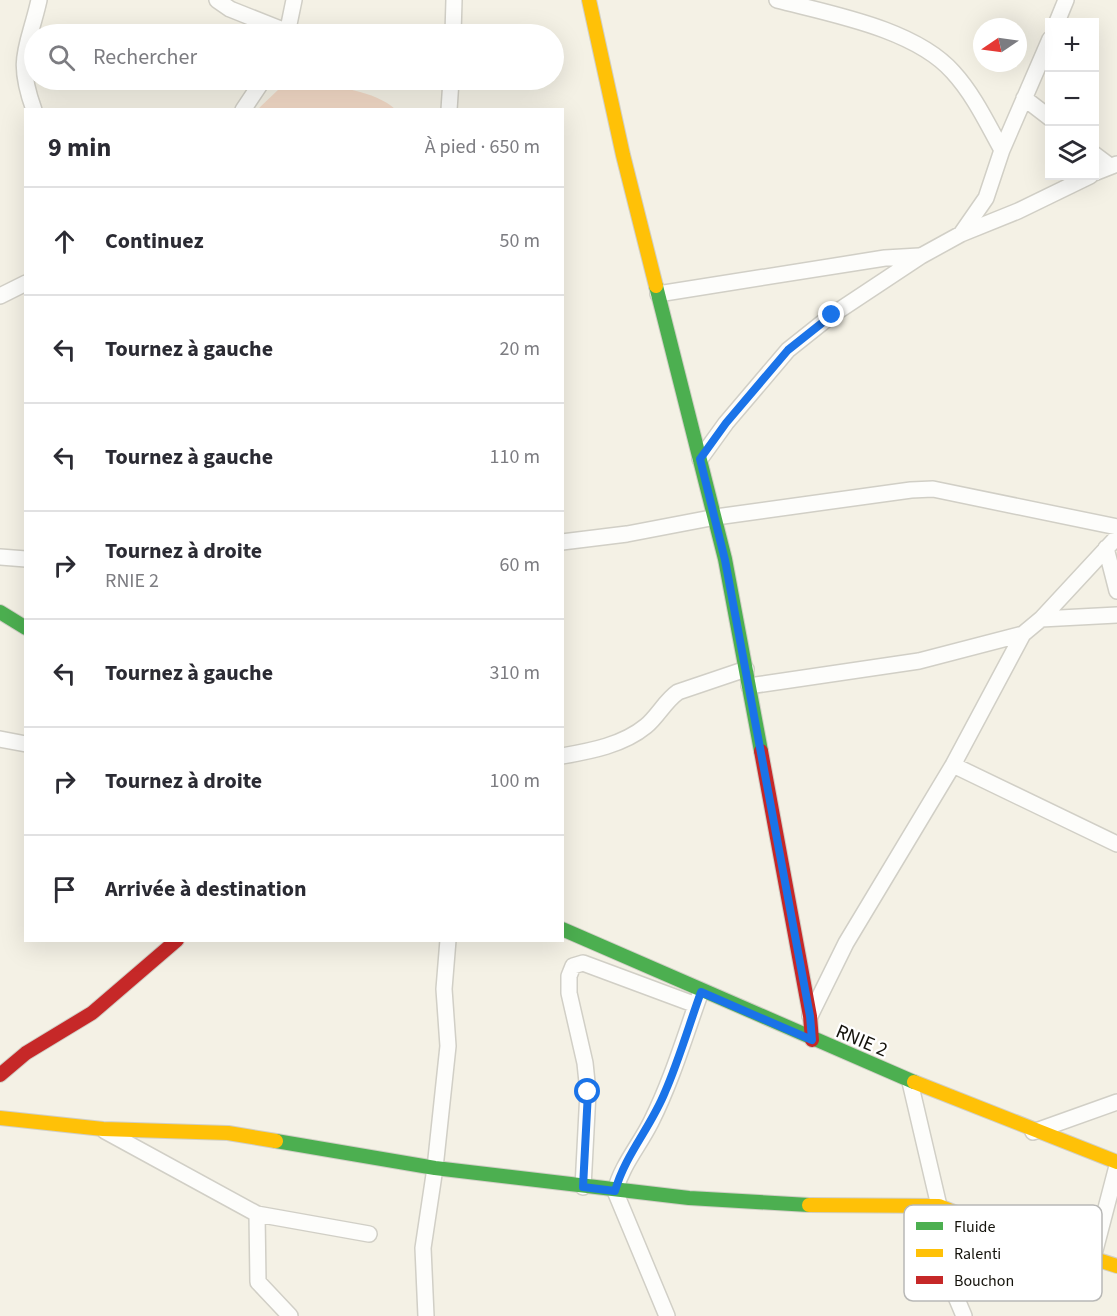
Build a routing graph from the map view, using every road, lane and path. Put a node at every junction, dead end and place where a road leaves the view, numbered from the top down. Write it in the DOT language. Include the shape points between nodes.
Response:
graph roads {
  1 [pos="39,0"];
  2 [pos="217,0"];
  3 [pos="294,0"];
  4 [pos="454,0"];
  5 [pos="589,0"];
  6 [pos="777,0"];
  7 [pos="1066,0"];
  8 [pos="1059,18"];
  9 [pos="32,24"];
  10 [pos="266,24"];
  11 [pos="289,24"];
  12 [pos="453,24"];
  13 [pos="1045,50"];
  14 [pos="24,51"];
  15 [pos="24,75"];
  16 [pos="28,90"];
  17 [pos="256,90"];
  18 [pos="450,90"];
  19 [pos="1024,98"];
  20 [pos="33,108"];
  21 [pos="244,108"];
  22 [pos="449,108"];
  23 [pos="1045,114"];
  24 [pos="1002,150"];
  25 [pos="1099,156"];
  26 [pos="1113,165"];
  27 [pos="1099,171"];
  28 [pos="1082,180"];
  29 [pos="961,234"];
  30 [pos="921,255"];
  31 [pos="24,285"];
  32 [pos="658,294"];
  33 [pos="0,296"];
  34 [pos="700,459"];
  35 [pos="716,517"];
  36 [pos="1117,527"];
  37 [pos="1117,537"];
  38 [pos="564,542"];
  39 [pos="1106,548"];
  40 [pos="0,557"];
  41 [pos="24,559"];
  42 [pos="1117,591"];
  43 [pos="0,612"];
  44 [pos="1117,615"];
  45 [pos="1041,619"];
  46 [pos="24,627"];
  47 [pos="1023,634"];
  48 [pos="746,669"];
  49 [pos="749,686"];
  50 [pos="0,739"];
  51 [pos="24,744"];
  52 [pos="564,756"];
  53 [pos="953,765"];
  54 [pos="1117,844"];
  55 [pos="564,930"];
  56 [pos="175,942"];
  57 [pos="448,942"];
  58 [pos="698,998"];
  59 [pos="810,1016"];
  60 [pos="812,1040"];
  61 [pos="0,1075"];
  62 [pos="910,1082"];
  63 [pos="1117,1102"];
  64 [pos="0,1118"];
  65 [pos="103,1129"];
  66 [pos="1033,1132"];
  67 [pos="1117,1164"];
  68 [pos="435,1168"];
  69 [pos="583,1187"];
  70 [pos="615,1191"];
  71 [pos="939,1205"];
  72 [pos="904,1206"];
  73 [pos="257,1214"];
  74 [pos="1102,1223"];
  75 [pos="369,1234"];
  76 [pos="1102,1261"];
  77 [pos="1117,1266"];
  78 [pos="958,1301"];
  79 [pos="290,1316"];
  80 [pos="426,1316"];
  81 [pos="667,1316"];
  82 [pos="964,1316"];
  1 -- 9 [label="street"];
  2 -- 10 [label="street"];
  3 -- 11 [label="street"];
  4 -- 12 [label="street"];
  5 -- 32 [label="street"];
  6 -- 24 [label="street" via="870,24 920,48 952,70 974,99"];
  7 -- 8 [label="street"];
  13 -- 19 [label="street"];
  14 -- 15 [label="street"];
  16 -- 20 [label="street"];
  17 -- 21 [label="street"];
  18 -- 22 [label="street"];
  19 -- 23 [label="street"];
  19 -- 24 [label="street"];
  24 -- 29 [label="street" via="986,198"];
  25 -- 26 [label="street"];
  26 -- 27 [label="street"];
  28 -- 29 [label="street"];
  29 -- 30 [label="street"];
  30 -- 32 [label="street"];
  30 -- 34 [label="street" via="788,350"];
  31 -- 33 [label="street"];
  32 -- 34 [label="street"];
  34 -- 35 [label="street"];
  35 -- 36 [label="street" via="933,489"];
  35 -- 38 [label="street"];
  35 -- 48 [label="street"];
  37 -- 39 [label="street"];
  39 -- 42 [label="street"];
  39 -- 45 [label="street"];
  40 -- 41 [label="street"];
  43 -- 46 [label="street"];
  44 -- 45 [label="street"];
  45 -- 47 [label="street"];
  47 -- 49 [label="street" via="919,661"];
  47 -- 53 [label="street"];
  48 -- 49 [label="street"];
  48 -- 52 [label="street" via="678,692 646,726 610,745"];
  49 -- 59 [label="street"];
  50 -- 51 [label="street"];
  53 -- 54 [label="street"];
  53 -- 59 [label="street" via="846,943"];
  55 -- 58 [label="street, RNIE 2 / RNIE 2"];
  56 -- 61 [label="street" via="92,1013 26,1053"];
  57 -- 68 [label="street" via="444,989 448,1046"];
  58 -- 60 [label="street, RNIE 2 / RNIE 2"];
  58 -- 69 [label="street" via="583,963 573,966 568,993 588,1092"];
  58 -- 70 [label="street" via="665,1093 620,1174"];
  59 -- 60 [label="street"];
  60 -- 62 [label="street, RNIE 2 / RNIE 2"];
  62 -- 66 [label="street, RNIE 2 / RNIE 2"];
  62 -- 71 [label="street"];
  63 -- 66 [label="street"];
  64 -- 65 [label="street"];
  65 -- 68 [label="street" via="228,1133"];
  65 -- 73 [label="street"];
  66 -- 67 [label="street, RNIE 2 / RNIE 2"];
  67 -- 74 [label="street"];
  68 -- 69 [label="street"];
  68 -- 80 [label="street" via="423,1248"];
  69 -- 70 [label="street"];
  70 -- 72 [label="street" via="765,1204"];
  70 -- 81 [label="street"];
  73 -- 75 [label="street"];
  73 -- 79 [label="street" via="258,1282"];
  76 -- 77 [label="street"];
  78 -- 82 [label="street"];
}
